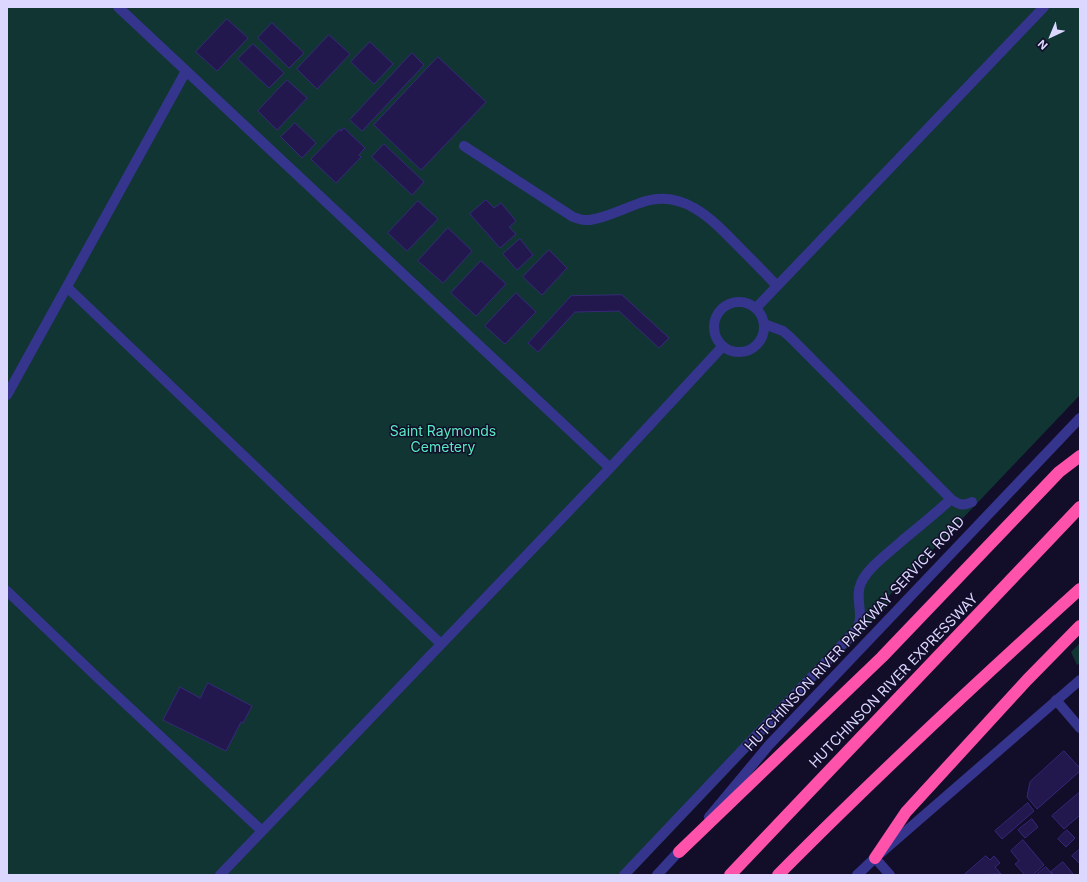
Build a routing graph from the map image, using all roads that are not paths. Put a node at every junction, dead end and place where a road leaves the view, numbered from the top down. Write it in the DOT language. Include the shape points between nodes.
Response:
graph roads {
  1 [pos="118,7"];
  2 [pos="1044,7"];
  3 [pos="186,71"];
  4 [pos="464,146"];
  5 [pos="778,286"];
  6 [pos="67,287"];
  7 [pos="756,308"];
  8 [pos="764,324"];
  9 [pos="723,346"];
  10 [pos="7,395"];
  11 [pos="1080,418"];
  12 [pos="1080,456"];
  13 [pos="610,468"];
  14 [pos="952,500"];
  15 [pos="972,502"];
  16 [pos="1080,507"];
  17 [pos="1080,589"];
  18 [pos="7,591"];
  19 [pos="1080,626"];
  20 [pos="441,644"];
  21 [pos="1080,680"];
  22 [pos="1056,700"];
  23 [pos="1080,728"];
  24 [pos="262,832"];
  25 [pos="679,852"];
  26 [pos="875,858"];
  27 [pos="220,875"];
  28 [pos="624,875"];
  29 [pos="657,875"];
  30 [pos="730,875"];
  31 [pos="778,875"];
  32 [pos="857,875"];
  33 [pos="890,875"];
  1 -- 3 [label="street"];
  2 -- 5 [label="street"];
  3 -- 6 [label="street"];
  3 -- 13 [label="street"];
  4 -- 5 [label="street" via="573,217 584,220 595,220 647,200 663,198 682,202 714,222"];
  5 -- 7 [label="street"];
  6 -- 10 [label="street"];
  6 -- 20 [label="street"];
  7 -- 8 [label="street"];
  7 -- 9 [label="street" via="742,302 727,305 720,310 714,324 715,332"];
  8 -- 9 [label="street" via="761,340 755,347 739,352"];
  8 -- 14 [label="street" via="783,331 790,337"];
  9 -- 13 [label="street"];
  11 -- 25 [label="street, HUTCHINSON RIVER PARKWAY SERVICE ROAD" via="769,744"];
  12 -- 25 [label="highway" via="1059,472 882,657"];
  13 -- 20 [label="street"];
  14 -- 15 [label="street" via="959,505"];
  14 -- 28 [label="street" via="884,556 870,571 859,589 860,620 857,629"];
  16 -- 30 [label="highway, HUTCHINSON RIVER EXPRESSWAY"];
  17 -- 31 [label="highway" via="903,752"];
  18 -- 24 [label="street"];
  19 -- 26 [label="highway" via="906,812"];
  20 -- 24 [label="street"];
  21 -- 22 [label="street"];
  22 -- 23 [label="street"];
  22 -- 26 [label="street"];
  24 -- 27 [label="street"];
  25 -- 29 [label="street, HUTCHINSON RIVER PARKWAY SERVICE ROAD"];
  26 -- 32 [label="street"];
  26 -- 33 [label="street"];
}
